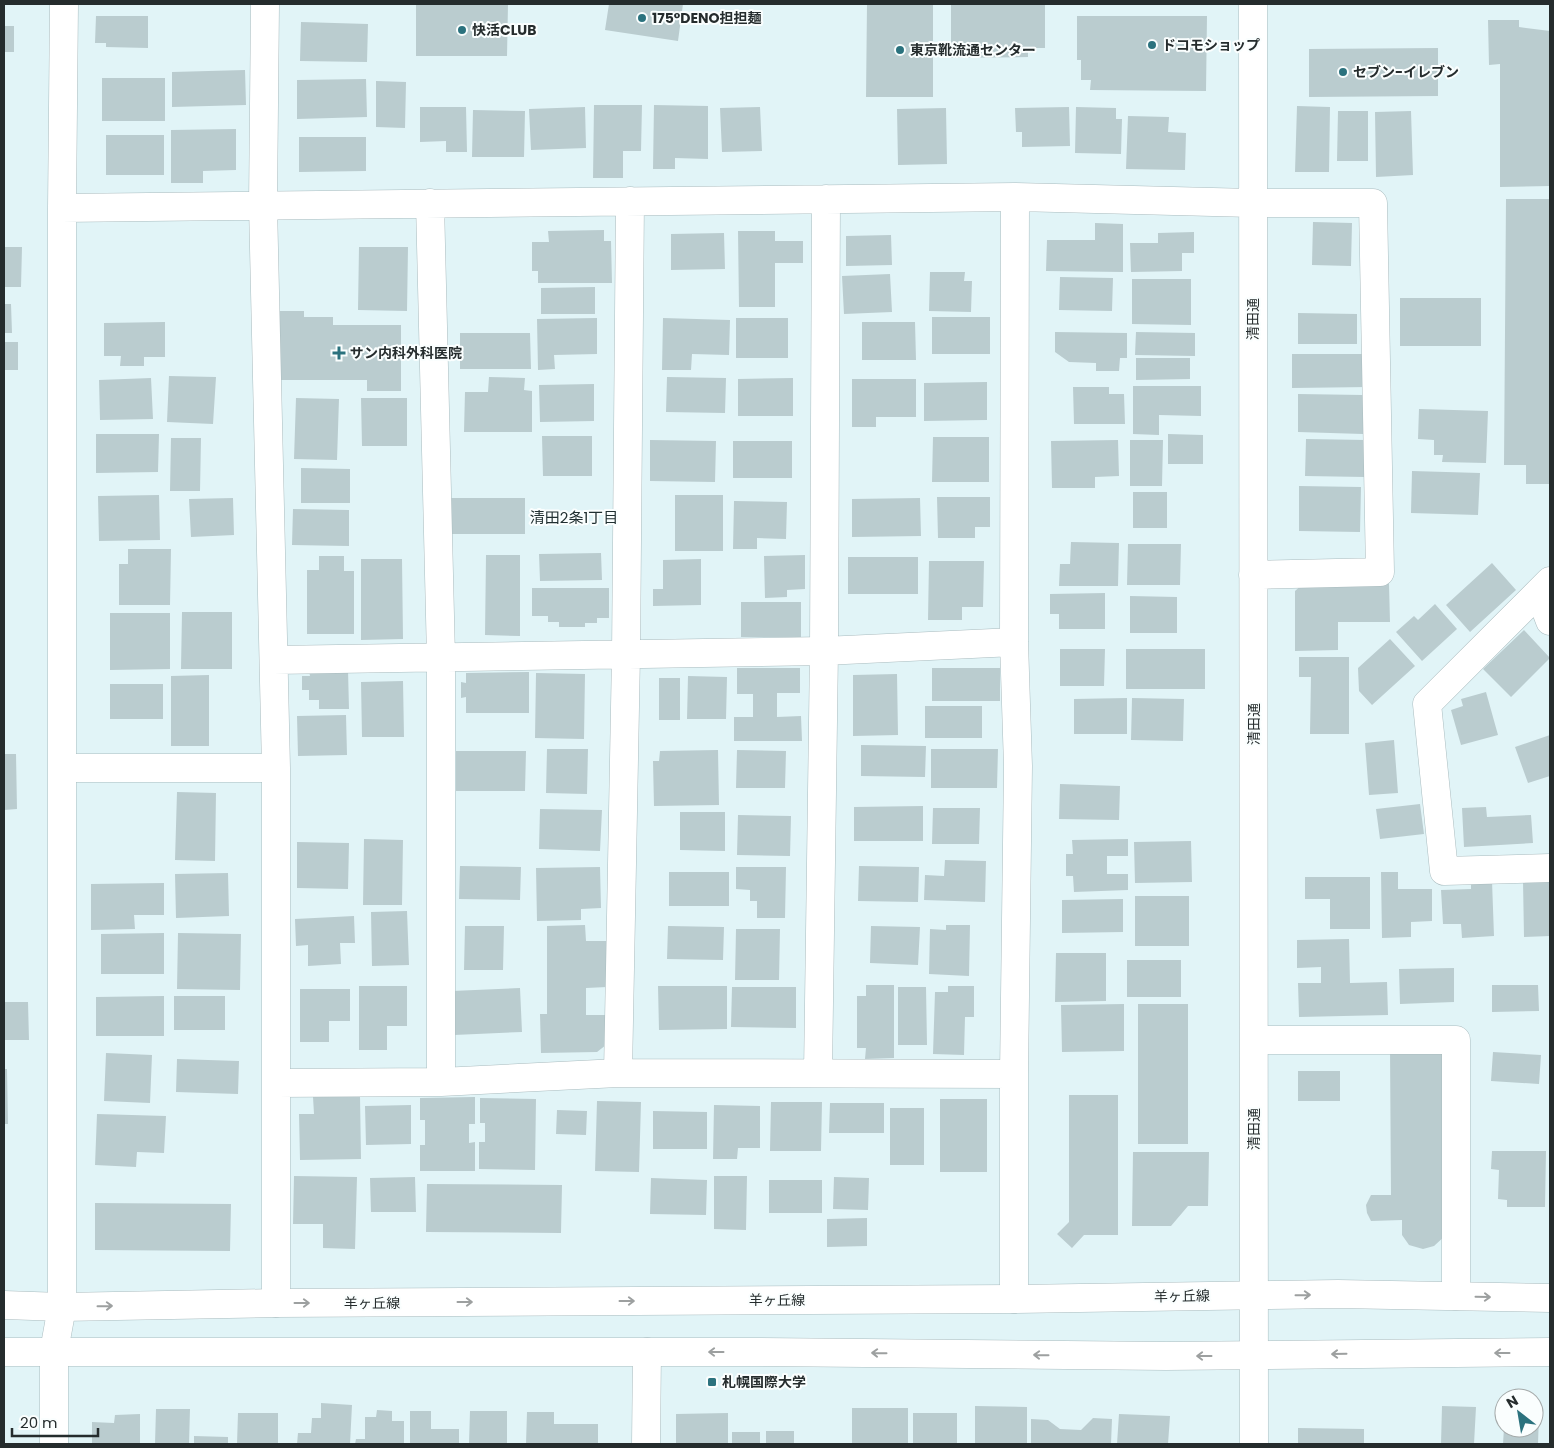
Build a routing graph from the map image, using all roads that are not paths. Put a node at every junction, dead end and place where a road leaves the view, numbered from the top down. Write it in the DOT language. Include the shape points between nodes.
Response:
graph roads {
  1 [pos="64,4"];
  2 [pos="265,4"];
  3 [pos="1253,4"];
  4 [pos="1014,197"];
  5 [pos="826,199"];
  6 [pos="630,201"];
  7 [pos="430,203"];
  8 [pos="1252,203"];
  9 [pos="263,205"];
  10 [pos="62,208"];
  11 [pos="1253,575"];
  12 [pos="1545,586"];
  13 [pos="1550,621"];
  14 [pos="1014,642"];
  15 [pos="824,651"];
  16 [pos="626,655"];
  17 [pos="441,657"];
  18 [pos="274,660"];
  19 [pos="63,768"];
  20 [pos="276,768"];
  21 [pos="1550,868"];
  22 [pos="1254,1040"];
  23 [pos="618,1073"];
  24 [pos="818,1073"];
  25 [pos="1014,1074"];
  26 [pos="441,1082"];
  27 [pos="276,1084"];
  28 [pos="1254,1296"];
  29 [pos="1456,1296"];
  30 [pos="1550,1298"];
  31 [pos="1014,1299"];
  32 [pos="276,1303"];
  33 [pos="4,1305"];
  34 [pos="62,1307"];
  35 [pos="54,1351"];
  36 [pos="4,1352"];
  37 [pos="648,1352"];
  38 [pos="1550,1352"];
  39 [pos="1252,1356"];
  40 [pos="54,1444"];
  41 [pos="646,1444"];
  42 [pos="1254,1444"];
  1 -- 10 [label="street"];
  2 -- 9 [label="street"];
  3 -- 8 [label="street, 清田通"];
  4 -- 5 [label="street"];
  4 -- 8 [label="street"];
  4 -- 14 [label="street"];
  5 -- 6 [label="street"];
  5 -- 15 [label="street"];
  6 -- 7 [label="street"];
  6 -- 16 [label="street"];
  7 -- 9 [label="street"];
  7 -- 17 [label="street"];
  8 -- 11 [label="street, 清田通"];
  8 -- 11 [label="street" via="1373,203 1380,572"];
  9 -- 10 [label="street"];
  9 -- 18 [label="street"];
  10 -- 19 [label="street"];
  11 -- 22 [label="street, 清田通"];
  12 -- 13 [label="street"];
  12 -- 21 [label="street" via="1427,704 1444,871"];
  14 -- 15 [label="street"];
  14 -- 25 [label="street" via="1018,766"];
  15 -- 16 [label="street"];
  15 -- 24 [label="street"];
  16 -- 17 [label="street"];
  16 -- 23 [label="street"];
  17 -- 18 [label="street"];
  17 -- 26 [label="street"];
  18 -- 20 [label="street"];
  19 -- 20 [label="street"];
  19 -- 34 [label="street"];
  20 -- 27 [label="street"];
  22 -- 28 [label="street, 清田通"];
  22 -- 29 [label="street" via="1456,1040"];
  23 -- 24 [label="street"];
  23 -- 26 [label="street"];
  24 -- 25 [label="street"];
  25 -- 31 [label="street"];
  26 -- 27 [label="street"];
  27 -- 32 [label="street"];
  28 -- 29 [label="street, 羊ヶ丘線, one-way"];
  28 -- 31 [label="street, 羊ヶ丘線"];
  28 -- 39 [label="street, 清田通"];
  29 -- 30 [label="street, 羊ヶ丘線, one-way"];
  32 -- 31 [label="street, 羊ヶ丘線, one-way"];
  34 -- 32 [label="street, 羊ヶ丘線, one-way"];
  33 -- 34 [label="street, 羊ヶ丘線"];
  34 -- 35 [label="street"];
  35 -- 36 [label="street"];
  35 -- 37 [label="street"];
  35 -- 40 [label="street"];
  39 -- 37 [label="street, one-way"];
  37 -- 41 [label="street"];
  38 -- 39 [label="street, one-way"];
  39 -- 42 [label="street, 清田通"];
}
